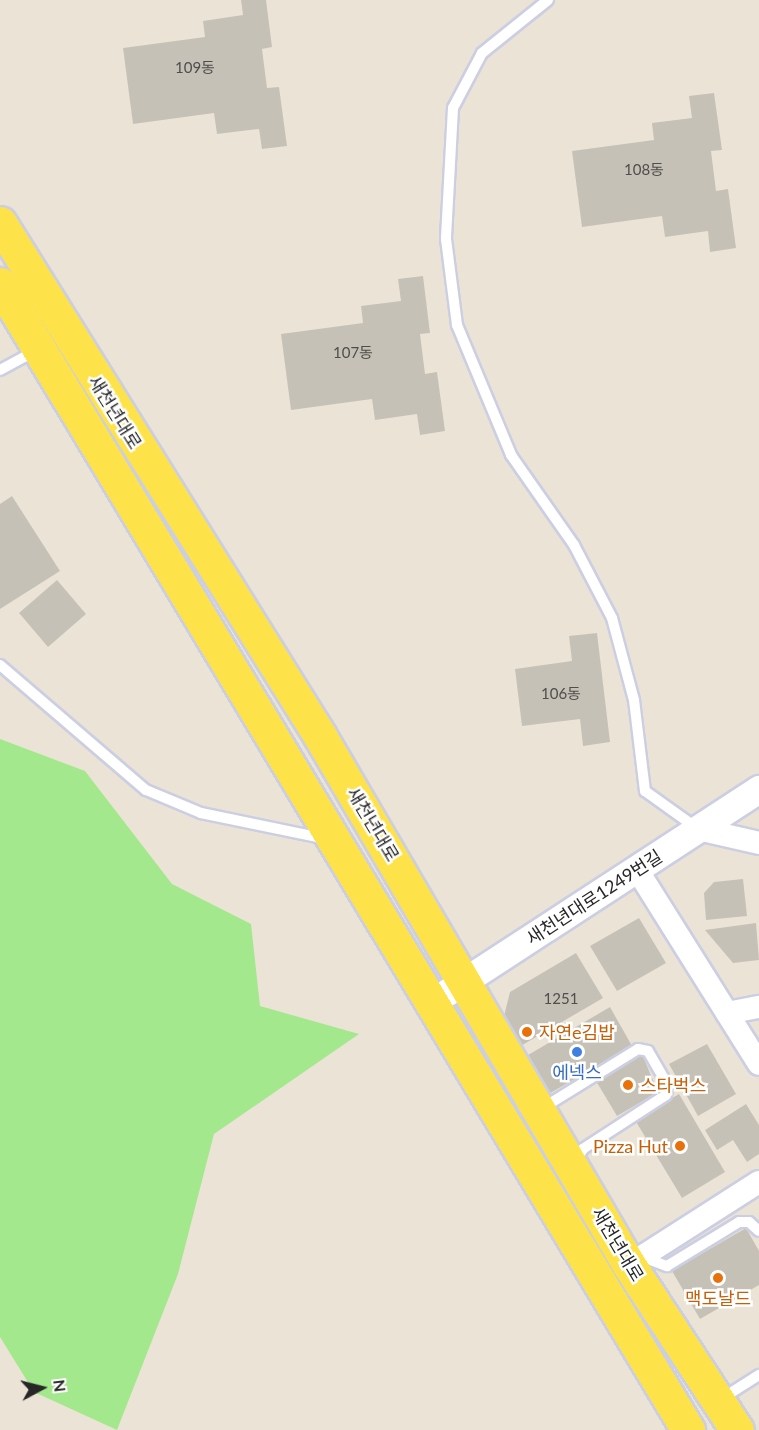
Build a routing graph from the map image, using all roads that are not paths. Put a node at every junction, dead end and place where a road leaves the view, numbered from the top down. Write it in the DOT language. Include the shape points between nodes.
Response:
graph roads {
  1 [pos="549,0"];
  2 [pos="0,223"];
  3 [pos="0,284"];
  4 [pos="39,349"];
  5 [pos="0,370"];
  6 [pos="0,665"];
  7 [pos="759,789"];
  8 [pos="698,829"];
  9 [pos="336,841"];
  10 [pos="759,843"];
  11 [pos="636,868"];
  12 [pos="467,980"];
  13 [pos="429,1004"];
  14 [pos="759,1007"];
  15 [pos="727,1013"];
  16 [pos="759,1064"];
  17 [pos="540,1109"];
  18 [pos="572,1166"];
  19 [pos="759,1182"];
  20 [pos="759,1231"];
  21 [pos="636,1261"];
  22 [pos="759,1376"];
  23 [pos="718,1401"];
  24 [pos="688,1430"];
  25 [pos="738,1430"];
  1 -- 8 [label="lane" via="482,53 453,108 446,239 457,325 511,455 574,545 612,618 634,700 645,791"];
  2 -- 12 [label="main road, 새천년대로"];
  3 -- 4 [label="main road, 새천년대로"];
  4 -- 5 [label="lane"];
  4 -- 9 [label="main road, 새천년대로"];
  6 -- 9 [label="lane" via="146,790 211,816"];
  7 -- 8 [label="street, 새천년대로1249번길"];
  8 -- 10 [label="street"];
  8 -- 11 [label="street, 새천년대로1249번길"];
  9 -- 13 [label="main road, 새천년대로"];
  11 -- 12 [label="street, 새천년대로1249번길"];
  11 -- 15 [label="street"];
  12 -- 13 [label="street, 새천년대로1249번길"];
  12 -- 17 [label="main road, 새천년대로"];
  13 -- 24 [label="main road, 새천년대로"];
  14 -- 15 [label="street"];
  15 -- 16 [label="street"];
  17 -- 18 [label="main road, 새천년대로"];
  17 -- 18 [label="lane" via="638,1049 648,1051 668,1085 666,1095 583,1149"];
  18 -- 21 [label="main road, 새천년대로"];
  19 -- 21 [label="street"];
  20 -- 21 [label="lane" via="749,1222 739,1222 667,1266"];
  21 -- 23 [label="main road, 새천년대로"];
  22 -- 23 [label="lane"];
  23 -- 25 [label="main road, 새천년대로"];
}
